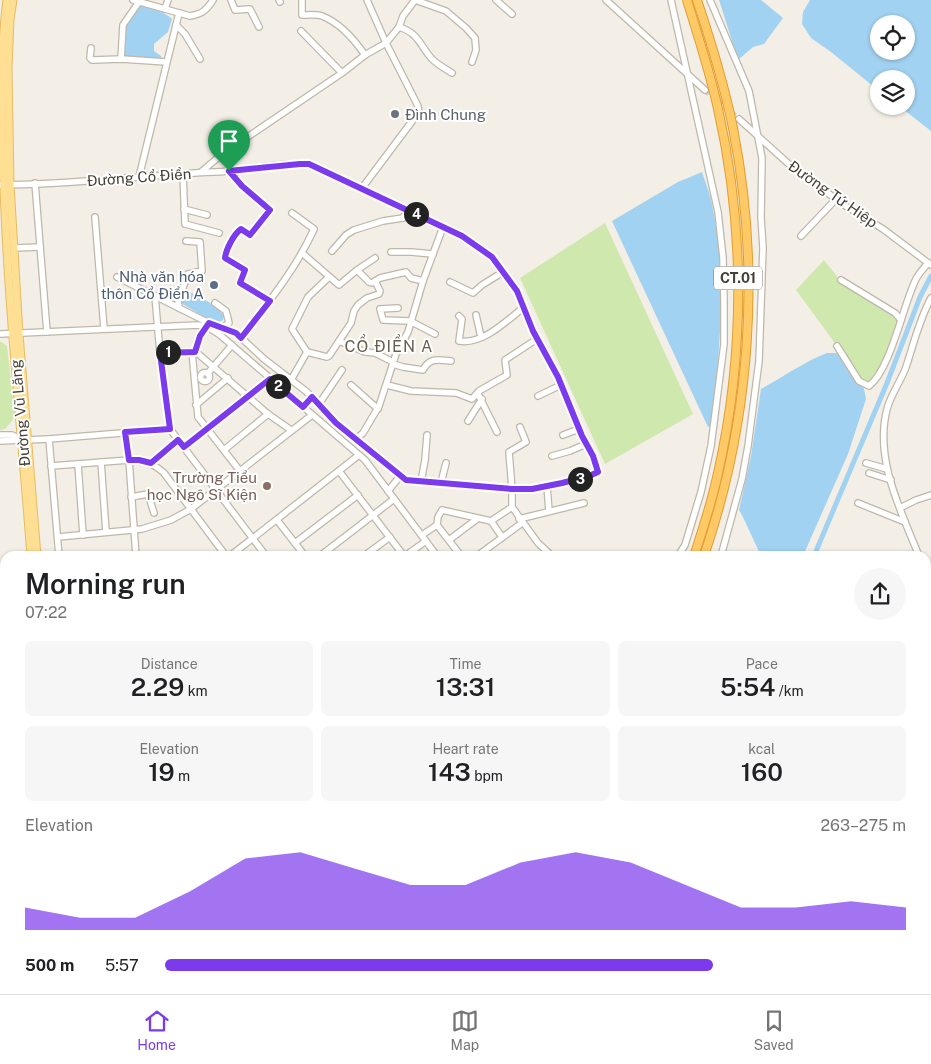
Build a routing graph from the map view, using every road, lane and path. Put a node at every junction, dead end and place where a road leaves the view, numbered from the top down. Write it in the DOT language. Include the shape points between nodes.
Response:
graph roads {
  1 [pos="168,0"];
  2 [pos="213,0"];
  3 [pos="231,0"];
  4 [pos="302,0"];
  5 [pos="367,0"];
  6 [pos="415,0"];
  7 [pos="496,0"];
  8 [pos="606,0"];
  9 [pos="671,0"];
  10 [pos="687,0"];
  11 [pos="697,0"];
  12 [pos="710,0"];
  13 [pos="10,1"];
  14 [pos="136,1"];
  15 [pos="165,9"];
  16 [pos="179,13"];
  17 [pos="512,14"];
  18 [pos="176,25"];
  19 [pos="259,27"];
  20 [pos="399,27"];
  21 [pos="301,31"];
  22 [pos="386,43"];
  23 [pos="91,48"];
  24 [pos="365,55"];
  25 [pos="121,58"];
  26 [pos="200,59"];
  27 [pos="166,62"];
  28 [pos="472,62"];
  29 [pos="686,71"];
  30 [pos="342,73"];
  31 [pos="452,73"];
  32 [pos="705,90"];
  33 [pos="739,119"];
  34 [pos="758,135"];
  35 [pos="229,171"];
  36 [pos="201,172"];
  37 [pos="183,174"];
  38 [pos="139,177"];
  39 [pos="35,183"];
  40 [pos="4,184"];
  41 [pos="362,188"];
  42 [pos="836,199"];
  43 [pos="184,209"];
  44 [pos="407,210"];
  45 [pos="292,213"];
  46 [pos="207,214"];
  47 [pos="95,217"];
  48 [pos="443,227"];
  49 [pos="219,233"];
  50 [pos="801,236"];
  51 [pos="186,241"];
  52 [pos="40,247"];
  53 [pos="14,248"];
  54 [pos="332,251"];
  55 [pos="392,252"];
  56 [pos="302,253"];
  57 [pos="433,254"];
  58 [pos="375,258"];
  59 [pos="929,264"];
  60 [pos="357,270"];
  61 [pos="503,272"];
  62 [pos="117,277"];
  63 [pos="329,277"];
  64 [pos="841,280"];
  65 [pos="423,281"];
  66 [pos="375,282"];
  67 [pos="450,282"];
  68 [pos="155,296"];
  69 [pos="931,298"];
  70 [pos="270,301"];
  71 [pos="215,303"];
  72 [pos="179,308"];
  73 [pos="398,308"];
  74 [pos="524,308"];
  75 [pos="476,315"];
  76 [pos="459,316"];
  77 [pos="901,320"];
  78 [pos="410,321"];
  79 [pos="208,324"];
  80 [pos="157,326"];
  81 [pos="222,328"];
  82 [pos="104,329"];
  83 [pos="47,332"];
  84 [pos="0,334"];
  85 [pos="16,334"];
  86 [pos="435,334"];
  87 [pos="481,337"];
  88 [pos="241,338"];
  89 [pos="537,339"];
  90 [pos="339,341"];
  91 [pos="232,345"];
  92 [pos="837,346"];
  93 [pos="193,352"];
  94 [pos="307,352"];
  95 [pos="160,353"];
  96 [pos="452,361"];
  97 [pos="393,363"];
  98 [pos="214,366"];
  99 [pos="342,370"];
  100 [pos="208,373"];
  101 [pos="201,377"];
  102 [pos="193,378"];
  103 [pos="228,378"];
  104 [pos="270,379"];
  105 [pos="208,380"];
  106 [pos="291,380"];
  107 [pos="351,385"];
  108 [pos="387,385"];
  109 [pos="561,385"];
  110 [pos="214,390"];
  111 [pos="249,396"];
  112 [pos="538,396"];
  113 [pos="312,397"];
  114 [pos="480,397"];
  115 [pos="319,404"];
  116 [pos="196,405"];
  117 [pos="303,407"];
  118 [pos="378,409"];
  119 [pos="268,414"];
  120 [pos="312,415"];
  121 [pos="468,421"];
  122 [pos="520,427"];
  123 [pos="170,429"];
  124 [pos="579,429"];
  125 [pos="207,430"];
  126 [pos="291,430"];
  127 [pos="125,432"];
  128 [pos="497,432"];
  129 [pos="0,435"];
  130 [pos="426,435"];
  131 [pos="563,435"];
  132 [pos="49,439"];
  133 [pos="356,439"];
  134 [pos="25,440"];
  135 [pos="178,440"];
  136 [pos="0,441"];
  137 [pos="586,444"];
  138 [pos="184,447"];
  139 [pos="224,450"];
  140 [pos="359,455"];
  141 [pos="552,456"];
  142 [pos="129,460"];
  143 [pos="101,462"];
  144 [pos="151,463"];
  145 [pos="446,463"];
  146 [pos="866,463"];
  147 [pos="78,464"];
  148 [pos="50,466"];
  149 [pos="887,469"];
  150 [pos="240,471"];
  151 [pos="340,471"];
  152 [pos="869,473"];
  153 [pos="401,475"];
  154 [pos="891,480"];
  155 [pos="421,482"];
  156 [pos="441,482"];
  157 [pos="547,486"];
  158 [pos="512,489"];
  159 [pos="215,490"];
  160 [pos="388,491"];
  161 [pos="358,495"];
  162 [pos="931,495"];
  163 [pos="131,497"];
  164 [pos="394,498"];
  165 [pos="584,503"];
  166 [pos="858,503"];
  167 [pos="512,507"];
  168 [pos="900,508"];
  169 [pos="191,509"];
  170 [pos="549,511"];
  171 [pos="154,513"];
  172 [pos="373,514"];
  173 [pos="477,519"];
  174 [pos="277,520"];
  175 [pos="520,521"];
  176 [pos="491,522"];
  177 [pos="905,522"];
  178 [pos="438,525"];
  179 [pos="134,530"];
  180 [pos="106,532"];
  181 [pos="83,535"];
  182 [pos="58,537"];
  183 [pos="390,537"];
  184 [pos="424,538"];
  185 [pos="502,538"];
  186 [pos="252,539"];
  187 [pos="449,540"];
  188 [pos="295,543"];
  189 [pos="31,551"];
  190 [pos="36,551"];
  191 [pos="59,551"];
  192 [pos="136,551"];
  193 [pos="224,551"];
  194 [pos="235,551"];
  195 [pos="262,551"];
  196 [pos="301,551"];
  197 [pos="326,551"];
  198 [pos="371,551"];
  199 [pos="400,551"];
  200 [pos="410,551"];
  201 [pos="433,551"];
  202 [pos="457,551"];
  203 [pos="484,551"];
  204 [pos="547,551"];
  205 [pos="681,551"];
  206 [pos="696,551"];
  207 [pos="706,551"];
  208 [pos="722,551"];
  209 [pos="917,551"];
  1 -- 15 [label="street"];
  2 -- 16 [label="street" via="200,15"];
  3 -- 19 [label="street" via="235,10 250,9"];
  4 -- 24 [label="street" via="302,14 320,15 336,24 351,36"];
  5 -- 22 [label="street"];
  6 -- 20 [label="street"];
  6 -- 28 [label="street" via="446,11 466,28 475,38"];
  7 -- 17 [label="street"];
  8 -- 29 [label="street"];
  9 -- 29 [label="street"];
  10 -- 206 [label="highway, CT.01" via="723,131 738,265 736,356 727,430"];
  11 -- 207 [label="highway, CT.01" via="717,62 732,127 742,185 749,296 737,434 719,513"];
  12 -- 34 [label="street" via="749,91"];
  13 -- 40 [label="main road, Đường Vũ Lăng" via="3,28"];
  14 -- 15 [label="street"];
  14 -- 25 [label="street" via="123,25"];
  15 -- 16 [label="street"];
  16 -- 18 [label="street"];
  18 -- 26 [label="street"];
  18 -- 27 [label="street"];
  20 -- 22 [label="street"];
  20 -- 31 [label="street" via="418,38 432,60"];
  21 -- 30 [label="street"];
  22 -- 24 [label="street"];
  22 -- 41 [label="street" via="419,112"];
  23 -- 25 [label="street" via="92,60"];
  24 -- 30 [label="street"];
  25 -- 27 [label="street"];
  27 -- 38 [label="street"];
  29 -- 32 [label="street"];
  29 -- 205 [label="street" via="718,212 723,258 724,344 712,446"];
  30 -- 36 [label="street"];
  33 -- 34 [label="street, Đường Tứ Hiệp"];
  34 -- 42 [label="street, Đường Tứ Hiệp"];
  34 -- 208 [label="street" via="762,158 763,248 759,360 742,478"];
  35 -- 36 [label="street, Đường Cổ Điển"];
  35 -- 41 [label="street, Đường Cổ Điển" via="309,164"];
  35 -- 70 [label="street" via="270,210 250,235 241,229 237,232 225,258 245,270 240,283"];
  36 -- 37 [label="street, Đường Cổ Điển"];
  37 -- 38 [label="street, Đường Cổ Điển"];
  37 -- 43 [label="street"];
  38 -- 39 [label="street, Đường Cổ Điển"];
  39 -- 40 [label="street, Đường Cổ Điển"];
  39 -- 52 [label="street"];
  40 -- 53 [label="main road, Đường Vũ Lăng"];
  40 -- 85 [label="main road, Đường Vũ Lăng"];
  41 -- 44 [label="street, Đường Cổ Điển"];
  42 -- 50 [label="street"];
  42 -- 59 [label="street, Đường Tứ Hiệp"];
  43 -- 46 [label="street"];
  43 -- 49 [label="street" via="185,224"];
  44 -- 48 [label="street, Đường Cổ Điển"];
  44 -- 54 [label="street" via="399,220 383,221 346,234"];
  45 -- 56 [label="street" via="314,229"];
  47 -- 82 [label="street"];
  48 -- 57 [label="street"];
  48 -- 61 [label="street, Đường Cổ Điển" via="492,257"];
  51 -- 72 [label="street" via="200,242 202,271 188,274 178,301"];
  52 -- 53 [label="street"];
  52 -- 83 [label="street"];
  53 -- 85 [label="main road, Đường Vũ Lăng"];
  55 -- 57 [label="street"];
  56 -- 63 [label="street"];
  56 -- 70 [label="street"];
  57 -- 65 [label="street"];
  58 -- 60 [label="street"];
  59 -- 77 [label="street" via="916,278"];
  60 -- 63 [label="street" via="339,285"];
  60 -- 66 [label="street" via="372,284"];
  61 -- 67 [label="street" via="473,293"];
  61 -- 74 [label="street, Đường Cổ Điển" via="517,291"];
  62 -- 68 [label="street, Đường Cổ Điển"];
  63 -- 94 [label="street" via="308,297 292,329"];
  64 -- 77 [label="street"];
  65 -- 66 [label="street" via="411,278 406,272"];
  65 -- 78 [label="street"];
  66 -- 90 [label="street" via="379,294 358,305"];
  68 -- 72 [label="street, Đường Cổ Điển"];
  68 -- 80 [label="street"];
  69 -- 149 [label="street" via="888,407 883,431"];
  70 -- 88 [label="street"];
  71 -- 81 [label="street" via="226,312 229,323"];
  72 -- 79 [label="street, Đường Cổ Điển"];
  73 -- 78 [label="street" via="380,309 383,320"];
  74 -- 87 [label="street" via="488,336"];
  74 -- 89 [label="street, Đường Cổ Điển"];
  75 -- 87 [label="street"];
  76 -- 87 [label="street" via="462,319 459,341"];
  77 -- 92 [label="street" via="883,367 869,386 860,381"];
  78 -- 86 [label="street"];
  78 -- 97 [label="street"];
  79 -- 80 [label="street"];
  79 -- 81 [label="street, Đường Cổ Điển"];
  79 -- 91 [label="street"];
  79 -- 93 [label="street"];
  80 -- 82 [label="street"];
  80 -- 95 [label="street"];
  81 -- 88 [label="street, Đường Cổ Điển"];
  82 -- 83 [label="street"];
  83 -- 85 [label="street"];
  84 -- 85 [label="street"];
  85 -- 134 [label="main road, Đường Vũ Lăng"];
  88 -- 106 [label="street, Đường Cổ Điển"];
  89 -- 109 [label="street, Đường Cổ Điển"];
  89 -- 114 [label="street" via="505,360 507,375 479,391"];
  90 -- 94 [label="street" via="327,357"];
  90 -- 97 [label="street"];
  91 -- 98 [label="street"];
  91 -- 104 [label="street"];
  93 -- 95 [label="street"];
  93 -- 98 [label="street"];
  93 -- 102 [label="street"];
  94 -- 106 [label="street"];
  95 -- 123 [label="street"];
  96 -- 97 [label="street" via="432,360 423,370"];
  97 -- 108 [label="street"];
  98 -- 100 [label="street"];
  98 -- 103 [label="street"];
  99 -- 115 [label="street"];
  100 -- 101 [label="street" via="204,372"];
  100 -- 105 [label="street"];
  101 -- 102 [label="street"];
  101 -- 105 [label="street"];
  102 -- 116 [label="street"];
  103 -- 110 [label="street"];
  103 -- 111 [label="street"];
  104 -- 111 [label="street"];
  104 -- 117 [label="street"];
  105 -- 110 [label="street"];
  106 -- 113 [label="street, Đường Cổ Điển"];
  107 -- 118 [label="street"];
  108 -- 114 [label="street" via="411,391 456,393 472,399"];
  108 -- 118 [label="street"];
  109 -- 112 [label="street"];
  109 -- 124 [label="street, Đường Cổ Điển"];
  110 -- 116 [label="street"];
  111 -- 119 [label="street"];
  111 -- 125 [label="street"];
  113 -- 115 [label="street, Đường Cổ Điển"];
  113 -- 117 [label="street"];
  114 -- 121 [label="street"];
  114 -- 128 [label="street"];
  115 -- 133 [label="street, Đường Cổ Điển"];
  116 -- 125 [label="street" via="198,418"];
  117 -- 120 [label="street"];
  118 -- 133 [label="street"];
  119 -- 126 [label="street"];
  119 -- 139 [label="street"];
  120 -- 126 [label="street"];
  120 -- 140 [label="street"];
  122 -- 158 [label="street" via="526,442 509,452"];
  123 -- 127 [label="street"];
  123 -- 135 [label="street"];
  124 -- 131 [label="street"];
  124 -- 137 [label="street, Đường Cổ Điển"];
  125 -- 138 [label="street"];
  125 -- 139 [label="street"];
  126 -- 150 [label="street"];
  127 -- 132 [label="street"];
  127 -- 142 [label="street"];
  129 -- 134 [label="street"];
  130 -- 155 [label="street" via="426,460"];
  132 -- 134 [label="street"];
  132 -- 148 [label="street"];
  133 -- 153 [label="street, Đường Cổ Điển"];
  134 -- 136 [label="street"];
  134 -- 189 [label="main road, Đường Vũ Lăng"];
  134 -- 190 [label="main road, Đường Vũ Lăng"];
  135 -- 138 [label="street"];
  135 -- 144 [label="street"];
  137 -- 141 [label="street"];
  137 -- 157 [label="street, Đường Cổ Điển" via="598,472"];
  138 -- 159 [label="street"];
  139 -- 150 [label="street"];
  140 -- 151 [label="street"];
  140 -- 160 [label="street"];
  142 -- 143 [label="street"];
  142 -- 144 [label="street"];
  142 -- 163 [label="street"];
  143 -- 147 [label="street"];
  143 -- 180 [label="street"];
  144 -- 169 [label="street" via="164,473"];
  145 -- 156 [label="street"];
  146 -- 149 [label="street"];
  147 -- 148 [label="street"];
  147 -- 181 [label="street"];
  148 -- 182 [label="street"];
  149 -- 154 [label="street"];
  150 -- 159 [label="street"];
  151 -- 161 [label="street"];
  151 -- 174 [label="street"];
  152 -- 154 [label="street"];
  153 -- 155 [label="street, Đường Cổ Điển" via="406,480"];
  153 -- 160 [label="street"];
  154 -- 168 [label="street"];
  155 -- 156 [label="street, Đường Cổ Điển"];
  156 -- 158 [label="street, Đường Cổ Điển"];
  157 -- 158 [label="street, Đường Cổ Điển"];
  157 -- 170 [label="street"];
  158 -- 167 [label="street"];
  159 -- 169 [label="street"];
  159 -- 186 [label="street"];
  160 -- 164 [label="street"];
  161 -- 172 [label="street"];
  161 -- 188 [label="street"];
  162 -- 168 [label="street"];
  163 -- 171 [label="street" via="148,495"];
  163 -- 179 [label="street"];
  164 -- 172 [label="street"];
  164 -- 184 [label="street"];
  165 -- 170 [label="street"];
  166 -- 177 [label="street"];
  167 -- 175 [label="street"];
  167 -- 176 [label="street"];
  168 -- 177 [label="street"];
  169 -- 179 [label="street" via="156,526"];
  169 -- 193 [label="street"];
  170 -- 175 [label="street"];
  172 -- 183 [label="street"];
  172 -- 197 [label="street"];
  173 -- 176 [label="street"];
  173 -- 178 [label="street" via="442,510"];
  173 -- 187 [label="street"];
  174 -- 186 [label="street"];
  174 -- 188 [label="street"];
  175 -- 185 [label="street"];
  175 -- 204 [label="street"];
  176 -- 185 [label="street"];
  177 -- 209 [label="street"];
  178 -- 184 [label="street"];
  178 -- 187 [label="street"];
  179 -- 180 [label="street"];
  179 -- 192 [label="street"];
  180 -- 181 [label="street"];
  181 -- 182 [label="street"];
  182 -- 191 [label="street"];
  183 -- 198 [label="street"];
  183 -- 199 [label="street"];
  184 -- 200 [label="street"];
  184 -- 201 [label="street"];
  185 -- 203 [label="street"];
  186 -- 194 [label="street"];
  186 -- 195 [label="street"];
  187 -- 202 [label="street"];
  188 -- 196 [label="street"];
}
